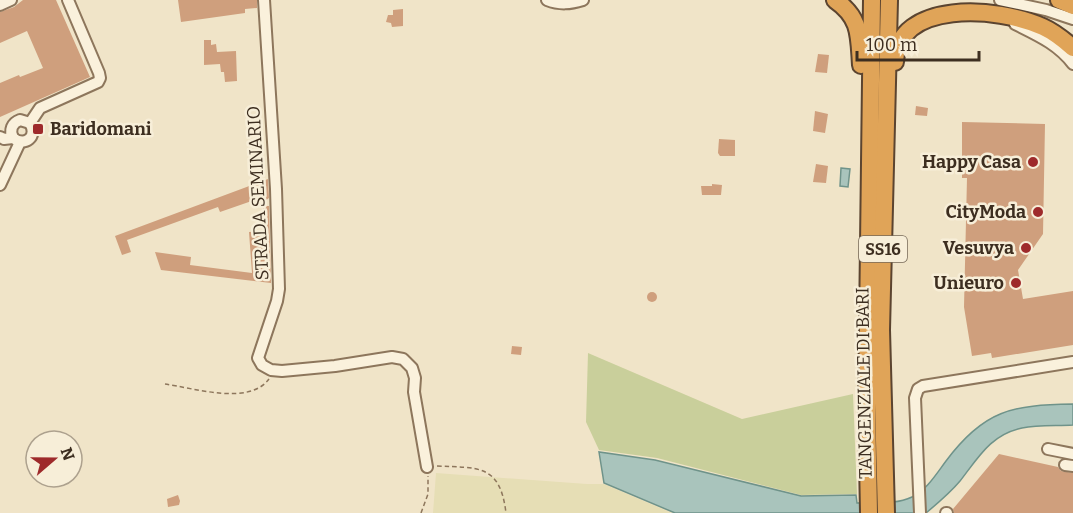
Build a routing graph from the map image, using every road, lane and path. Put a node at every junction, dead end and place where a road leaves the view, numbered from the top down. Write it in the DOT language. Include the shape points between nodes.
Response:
graph roads {
  1 [pos="11,0"];
  2 [pos="68,0"];
  3 [pos="264,0"];
  4 [pos="547,0"];
  5 [pos="578,0"];
  6 [pos="835,0"];
  7 [pos="872,0"];
  8 [pos="889,0"];
  9 [pos="1000,0"];
  10 [pos="1059,0"];
  11 [pos="1017,4"];
  12 [pos="0,5"];
  13 [pos="1073,6"];
  14 [pos="986,10"];
  15 [pos="1073,20"];
  16 [pos="1073,26"];
  17 [pos="1073,48"];
  18 [pos="1073,64"];
  19 [pos="886,109"];
  20 [pos="31,115"];
  21 [pos="869,116"];
  22 [pos="0,137"];
  23 [pos="16,140"];
  24 [pos="0,185"];
  25 [pos="1073,362"];
  26 [pos="271,370"];
  27 [pos="165,384"];
  28 [pos="1048,449"];
  29 [pos="1073,454"];
  30 [pos="427,467"];
  31 [pos="886,505"];
  32 [pos="868,506"];
  33 [pos="421,513"];
  34 [pos="506,513"];
  35 [pos="920,513"];
  1 -- 12 [label="street"];
  2 -- 20 [label="street" via="100,78 94,85"];
  3 -- 26 [label="street, STRADA SEMINARIO" via="279,289 258,358"];
  4 -- 5 [label="street" via="556,4"];
  6 -- 21 [label="highway" via="848,9 855,21"];
  7 -- 21 [label="highway, TANGENZIALE DI BARI / SS16"];
  8 -- 19 [label="highway, TANGENZIALE DI BARI / SS16"];
  9 -- 11 [label="street"];
  10 -- 13 [label="highway"];
  11 -- 15 [label="street"];
  11 -- 16 [label="street"];
  14 -- 17 [label="highway" via="1044,27"];
  14 -- 18 [label="street" via="1050,42"];
  14 -- 19 [label="highway" via="944,7 918,16 900,38 895,52 895,84"];
  19 -- 31 [label="highway, TANGENZIALE DI BARI / SS16" via="881,330"];
  20 -- 23 [label="street" via="14,123 11,130"];
  20 -- 23 [label="street" via="32,136 27,141"];
  21 -- 32 [label="highway, TANGENZIALE DI BARI / SS16"];
  22 -- 23 [label="street"];
  23 -- 24 [label="street"];
  25 -- 35 [label="street" via="920,387 915,394"];
  26 -- 27 [label="path" via="268,382 247,394"];
  26 -- 30 [label="street" via="403,359 415,378"];
  28 -- 29 [label="street"];
  30 -- 33 [label="path" via="428,494"];
  30 -- 34 [label="path" via="481,469 489,473 502,490"];
}
